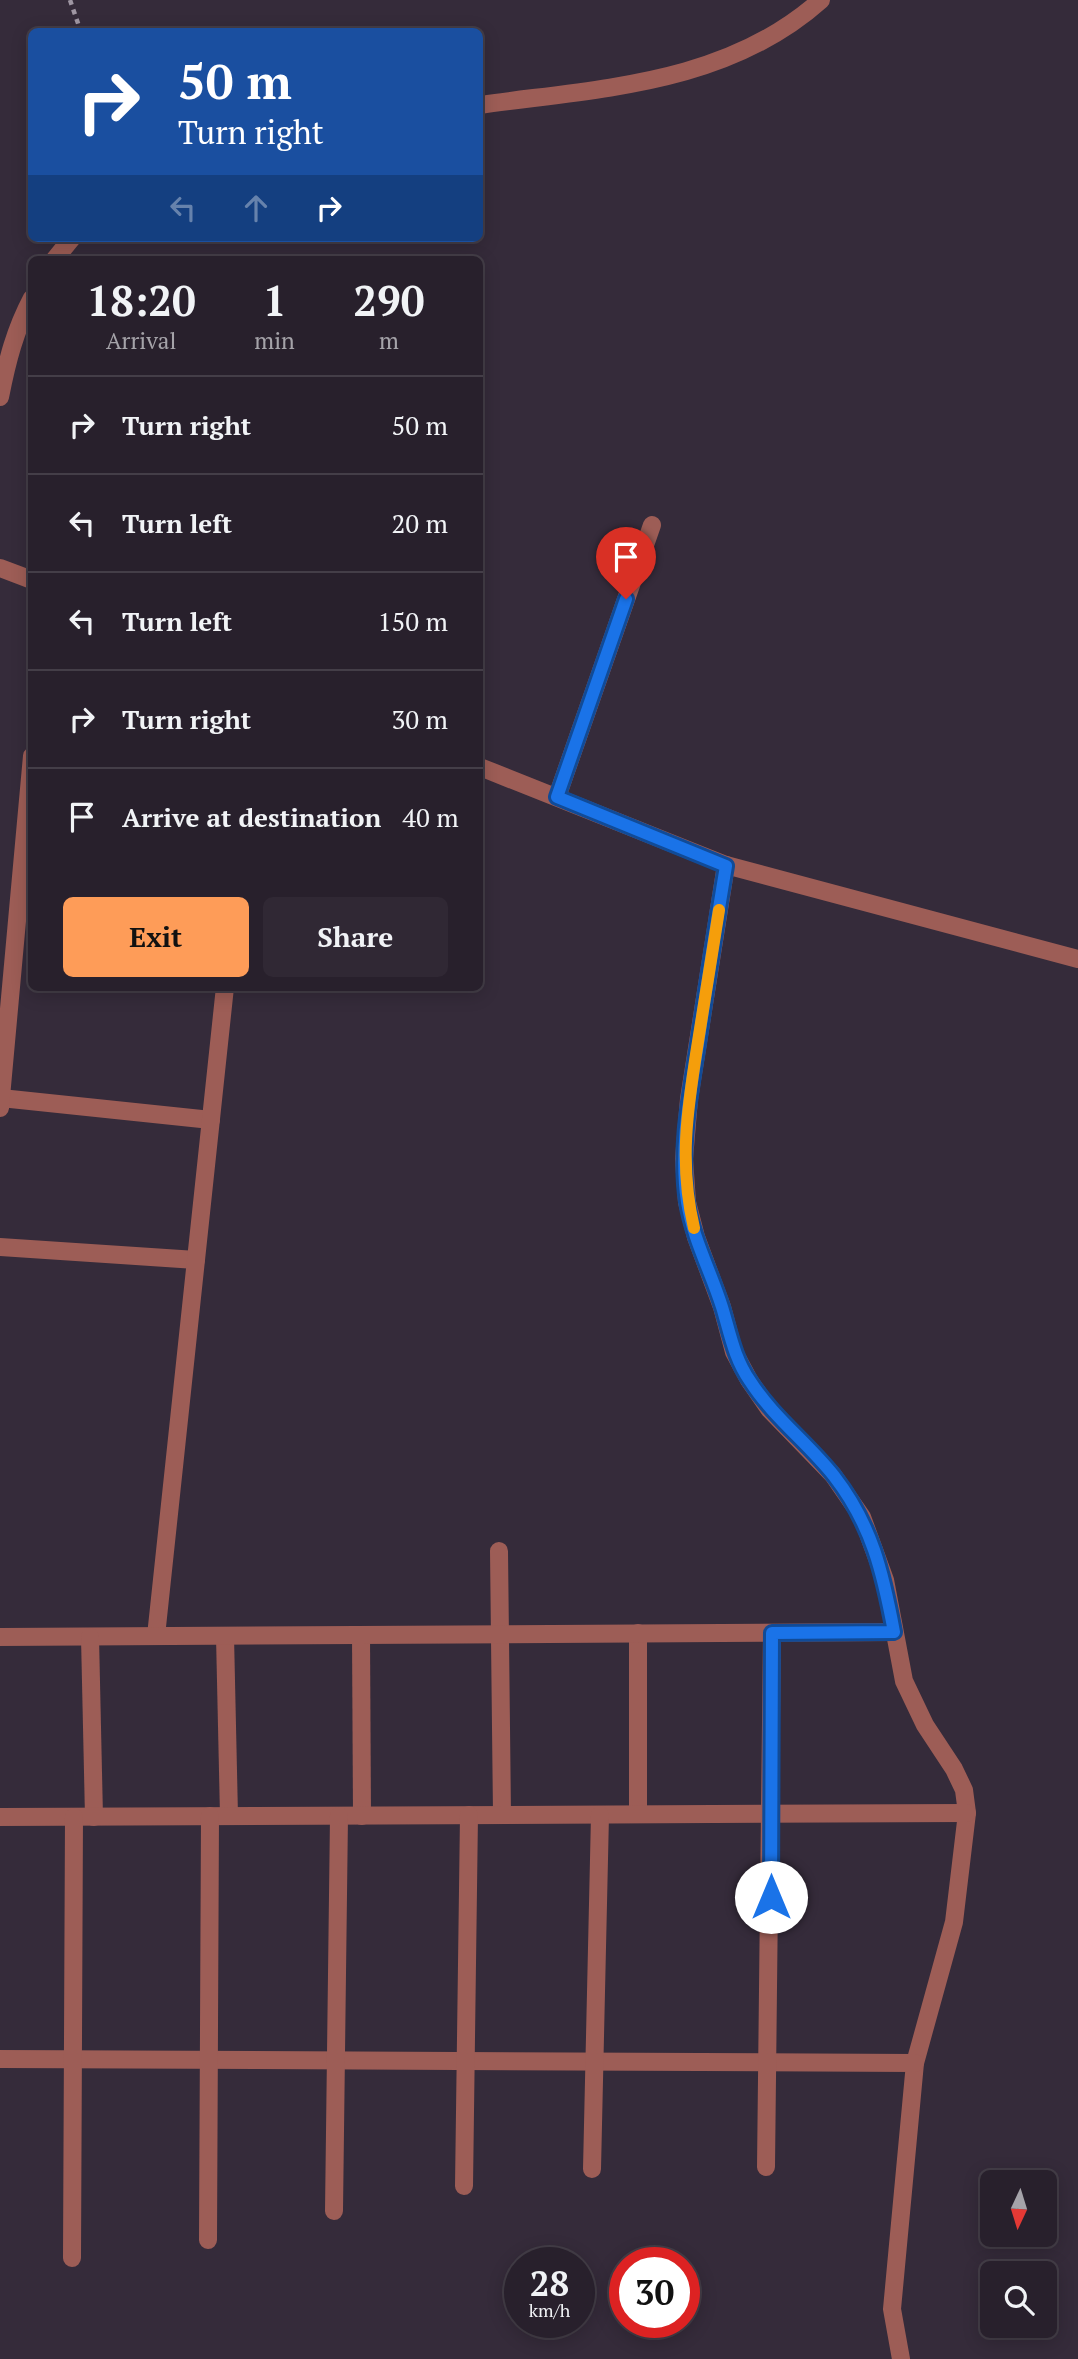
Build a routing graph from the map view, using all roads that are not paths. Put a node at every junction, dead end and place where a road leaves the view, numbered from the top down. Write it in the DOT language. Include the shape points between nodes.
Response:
graph roads {
  1 [pos="821,0"];
  2 [pos="483,105"];
  3 [pos="69,242"];
  4 [pos="57,256"];
  5 [pos="28,305"];
  6 [pos="0,397"];
  7 [pos="652,524"];
  8 [pos="0,568"];
  9 [pos="28,578"];
  10 [pos="483,768"];
  11 [pos="557,797"];
  12 [pos="28,801"];
  13 [pos="726,866"];
  14 [pos="1078,959"];
  15 [pos="225,991"];
  16 [pos="1,1103"];
  17 [pos="211,1120"];
  18 [pos="0,1247"];
  19 [pos="196,1260"];
  20 [pos="499,1551"];
  21 [pos="894,1632"];
  22 [pos="638,1633"];
  23 [pos="772,1633"];
  24 [pos="500,1634"];
  25 [pos="360,1635"];
  26 [pos="156,1636"];
  27 [pos="225,1636"];
  28 [pos="0,1637"];
  29 [pos="90,1637"];
  30 [pos="638,1814"];
  31 [pos="771,1814"];
  32 [pos="967,1814"];
  33 [pos="469,1815"];
  34 [pos="502,1815"];
  35 [pos="600,1815"];
  36 [pos="94,1816"];
  37 [pos="210,1816"];
  38 [pos="229,1816"];
  39 [pos="339,1816"];
  40 [pos="362,1816"];
  41 [pos="0,1817"];
  42 [pos="74,1817"];
  43 [pos="73,2058"];
  44 [pos="0,2059"];
  45 [pos="208,2059"];
  46 [pos="335,2060"];
  47 [pos="466,2061"];
  48 [pos="594,2061"];
  49 [pos="769,2062"];
  50 [pos="915,2063"];
  51 [pos="766,2167"];
  52 [pos="592,2169"];
  53 [pos="464,2186"];
  54 [pos="334,2211"];
  55 [pos="208,2240"];
  56 [pos="72,2258"];
  57 [pos="901,2359"];
  1 -- 2 [label="street" via="759,44 693,70 661,79"];
  3 -- 4 [label="street"];
  5 -- 6 [label="street" via="8,356"];
  7 -- 11 [label="street"];
  8 -- 9 [label="street"];
  10 -- 11 [label="street"];
  11 -- 13 [label="street"];
  12 -- 16 [label="street"];
  13 -- 14 [label="street"];
  13 -- 21 [label="street" via="689,1099 684,1159 687,1202 734,1352 769,1409 833,1475 862,1517 884,1580"];
  15 -- 17 [label="street"];
  16 -- 17 [label="street"];
  17 -- 19 [label="street"];
  18 -- 19 [label="street"];
  19 -- 26 [label="street"];
  20 -- 24 [label="street"];
  21 -- 23 [label="street"];
  21 -- 32 [label="street" via="904,1681 964,1790"];
  22 -- 23 [label="street"];
  22 -- 24 [label="street"];
  22 -- 30 [label="street"];
  23 -- 31 [label="street"];
  24 -- 25 [label="street"];
  24 -- 34 [label="street"];
  25 -- 27 [label="street"];
  25 -- 40 [label="street"];
  26 -- 27 [label="street"];
  26 -- 29 [label="street"];
  27 -- 38 [label="street"];
  28 -- 29 [label="street"];
  29 -- 36 [label="street"];
  30 -- 31 [label="street"];
  30 -- 35 [label="street"];
  31 -- 32 [label="street"];
  31 -- 49 [label="street"];
  32 -- 50 [label="street" via="954,1922"];
  33 -- 34 [label="street"];
  33 -- 40 [label="street"];
  33 -- 47 [label="street"];
  34 -- 35 [label="street"];
  35 -- 48 [label="street"];
  36 -- 37 [label="street"];
  36 -- 42 [label="street"];
  37 -- 38 [label="street"];
  37 -- 45 [label="street"];
  38 -- 39 [label="street"];
  39 -- 40 [label="street"];
  39 -- 46 [label="street"];
  41 -- 42 [label="street"];
  42 -- 43 [label="street"];
  43 -- 44 [label="street"];
  43 -- 45 [label="street"];
  43 -- 56 [label="street"];
  45 -- 46 [label="street"];
  45 -- 55 [label="street"];
  46 -- 47 [label="street"];
  46 -- 54 [label="street"];
  47 -- 48 [label="street"];
  47 -- 53 [label="street"];
  48 -- 49 [label="street"];
  48 -- 52 [label="street"];
  49 -- 50 [label="street"];
  49 -- 51 [label="street"];
  50 -- 57 [label="street" via="892,2309"];
}
